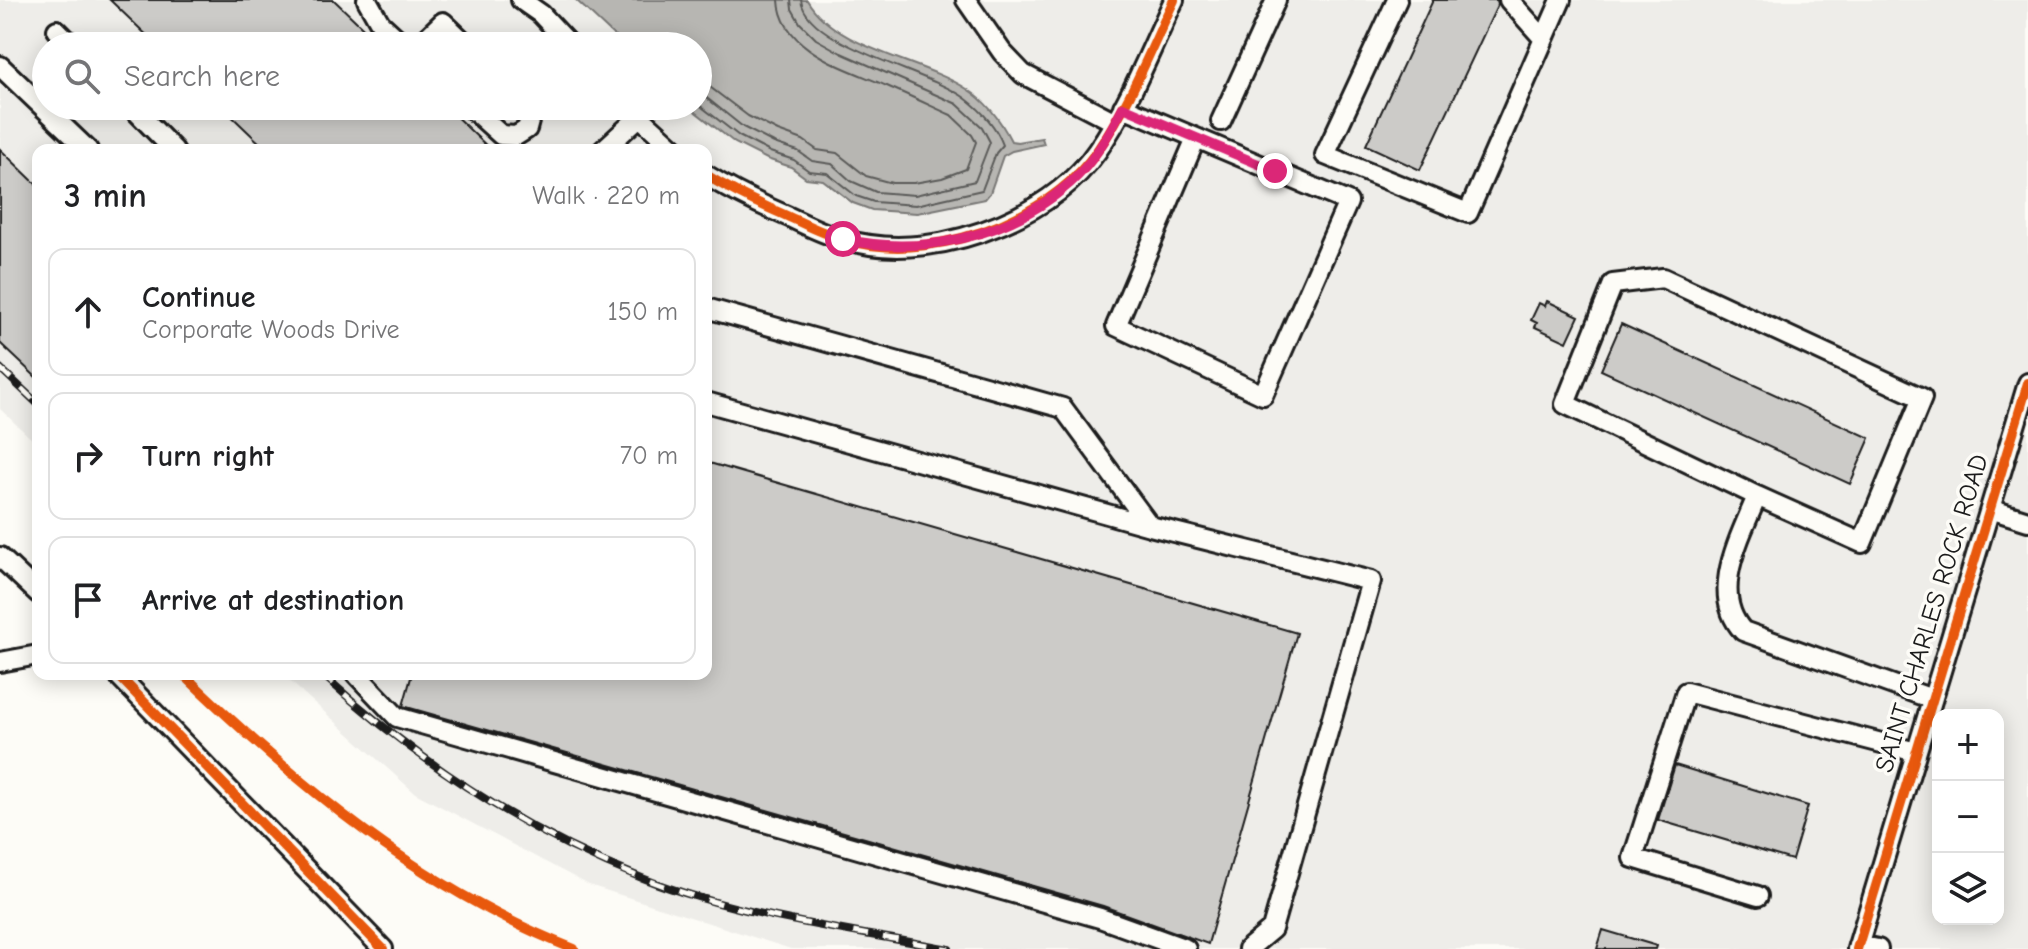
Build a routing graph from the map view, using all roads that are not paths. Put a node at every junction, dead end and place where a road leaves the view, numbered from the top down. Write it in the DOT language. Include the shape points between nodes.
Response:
graph roads {
  1 [pos="367,0"];
  2 [pos="521,0"];
  3 [pos="966,0"];
  4 [pos="1174,0"];
  5 [pos="1276,0"];
  6 [pos="1397,0"];
  7 [pos="1509,0"];
  8 [pos="1561,0"];
  9 [pos="390,32"];
  10 [pos="433,32"];
  11 [pos="453,32"];
  12 [pos="558,32"];
  13 [pos="1543,38"];
  14 [pos="0,66"];
  15 [pos="32,97"];
  16 [pos="1119,115"];
  17 [pos="57,120"];
  18 [pos="145,120"];
  19 [pos="484,120"];
  20 [pos="529,120"];
  21 [pos="627,120"];
  22 [pos="643,120"];
  23 [pos="1221,121"];
  24 [pos="1196,138"];
  25 [pos="82,144"];
  26 [pos="168,144"];
  27 [pos="608,144"];
  28 [pos="669,144"];
  29 [pos="712,179"];
  30 [pos="712,310"];
  31 [pos="2028,383"];
  32 [pos="712,404"];
  33 [pos="1757,496"];
  34 [pos="1990,509"];
  35 [pos="2028,521"];
  36 [pos="1150,526"];
  37 [pos="0,557"];
  38 [pos="32,587"];
  39 [pos="32,656"];
  40 [pos="0,662"];
  41 [pos="123,680"];
  42 [pos="362,680"];
  43 [pos="1932,699"];
  44 [pos="1916,752"];
  45 [pos="1758,896"];
  46 [pos="1857,947"];
  47 [pos="383,949"];
  48 [pos="1186,949"];
  49 [pos="1248,949"];
  50 [pos="1878,949"];
  1 -- 9 [label="street"];
  2 -- 12 [label="street"];
  3 -- 16 [label="street" via="1023,74"];
  4 -- 16 [label="street"];
  5 -- 23 [label="street"];
  6 -- 13 [label="street" via="1325,155 1468,213"];
  7 -- 13 [label="street"];
  8 -- 13 [label="street"];
  10 -- 11 [label="street" via="443,22"];
  14 -- 15 [label="street"];
  16 -- 24 [label="street"];
  16 -- 29 [label="street" via="1070,183 1024,214 970,237 922,246 871,246 843,239"];
  17 -- 25 [label="street"];
  18 -- 26 [label="street"];
  19 -- 20 [label="street" via="501,135 516,136"];
  21 -- 27 [label="street"];
  22 -- 28 [label="street"];
  24 -- 24 [label="street" via="1348,202 1263,395 1116,326"];
  30 -- 36 [label="street" via="1063,408"];
  31 -- 34 [label="street, SAINT CHARLES ROCK ROAD"];
  32 -- 36 [label="street"];
  33 -- 33 [label="street" via="1862,543 1922,398 1663,278 1613,284 1565,404"];
  33 -- 43 [label="street" via="1728,577 1734,622 1743,631"];
  34 -- 35 [label="street"];
  34 -- 43 [label="street, SAINT CHARLES ROCK ROAD"];
  36 -- 49 [label="street" via="1371,581 1272,929"];
  37 -- 38 [label="street"];
  39 -- 40 [label="street"];
  41 -- 47 [label="street"];
  42 -- 48 [label="street" via="397,717 1100,918"];
  43 -- 44 [label="street, SAINT CHARLES ROCK ROAD"];
  44 -- 45 [label="street" via="1686,692 1633,858"];
  44 -- 46 [label="street, SAINT CHARLES ROCK ROAD"];
  46 -- 50 [label="street"];
}
